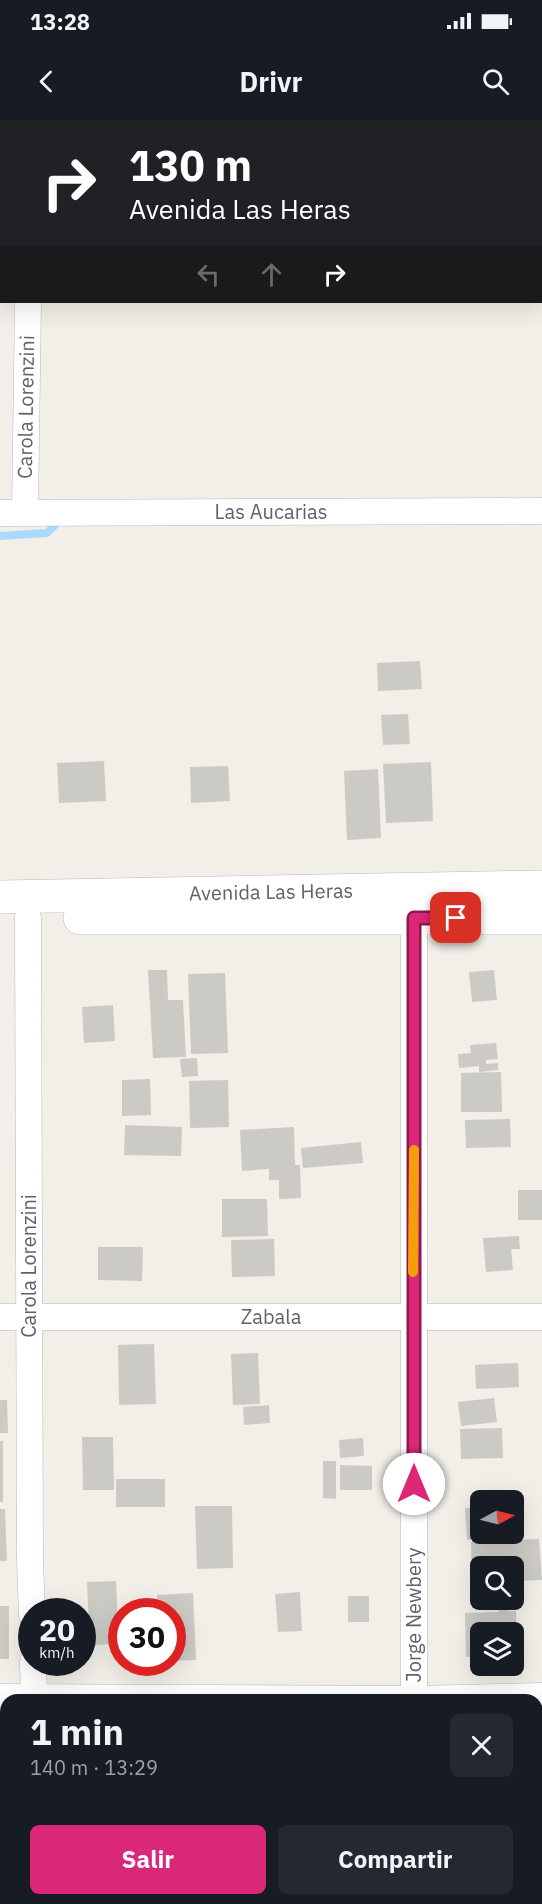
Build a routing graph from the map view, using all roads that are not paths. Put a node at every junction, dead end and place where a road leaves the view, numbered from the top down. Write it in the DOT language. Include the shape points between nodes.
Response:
graph roads {
  1 [pos="28,303"];
  2 [pos="542,511"];
  3 [pos="12,513"];
  4 [pos="542,887"];
  5 [pos="0,897"];
  6 [pos="14,918"];
  7 [pos="414,918"];
  8 [pos="542,918"];
  9 [pos="0,1317"];
  10 [pos="29,1317"];
  11 [pos="413,1317"];
  12 [pos="542,1317"];
  13 [pos="32,1598"];
  14 [pos="33,1676"];
  15 [pos="34,1694"];
  16 [pos="414,1694"];
  1 -- 3 [label="street, Carola Lorenzini"];
  2 -- 3 [label="street, Las Aucarias"];
  4 -- 5 [label="main road, Avenida Las Heras"];
  6 -- 7 [label="main road, Avenida Las Heras"];
  6 -- 10 [label="street, Carola Lorenzini"];
  7 -- 8 [label="main road, Avenida Las Heras"];
  7 -- 11 [label="street, Jorge Newbery"];
  9 -- 10 [label="street, Zabala"];
  10 -- 11 [label="street, Zabala"];
  10 -- 13 [label="street, Carola Lorenzini"];
  11 -- 12 [label="street, Zabala"];
  11 -- 16 [label="street, Jorge Newbery"];
  14 -- 15 [label="street"];
}
